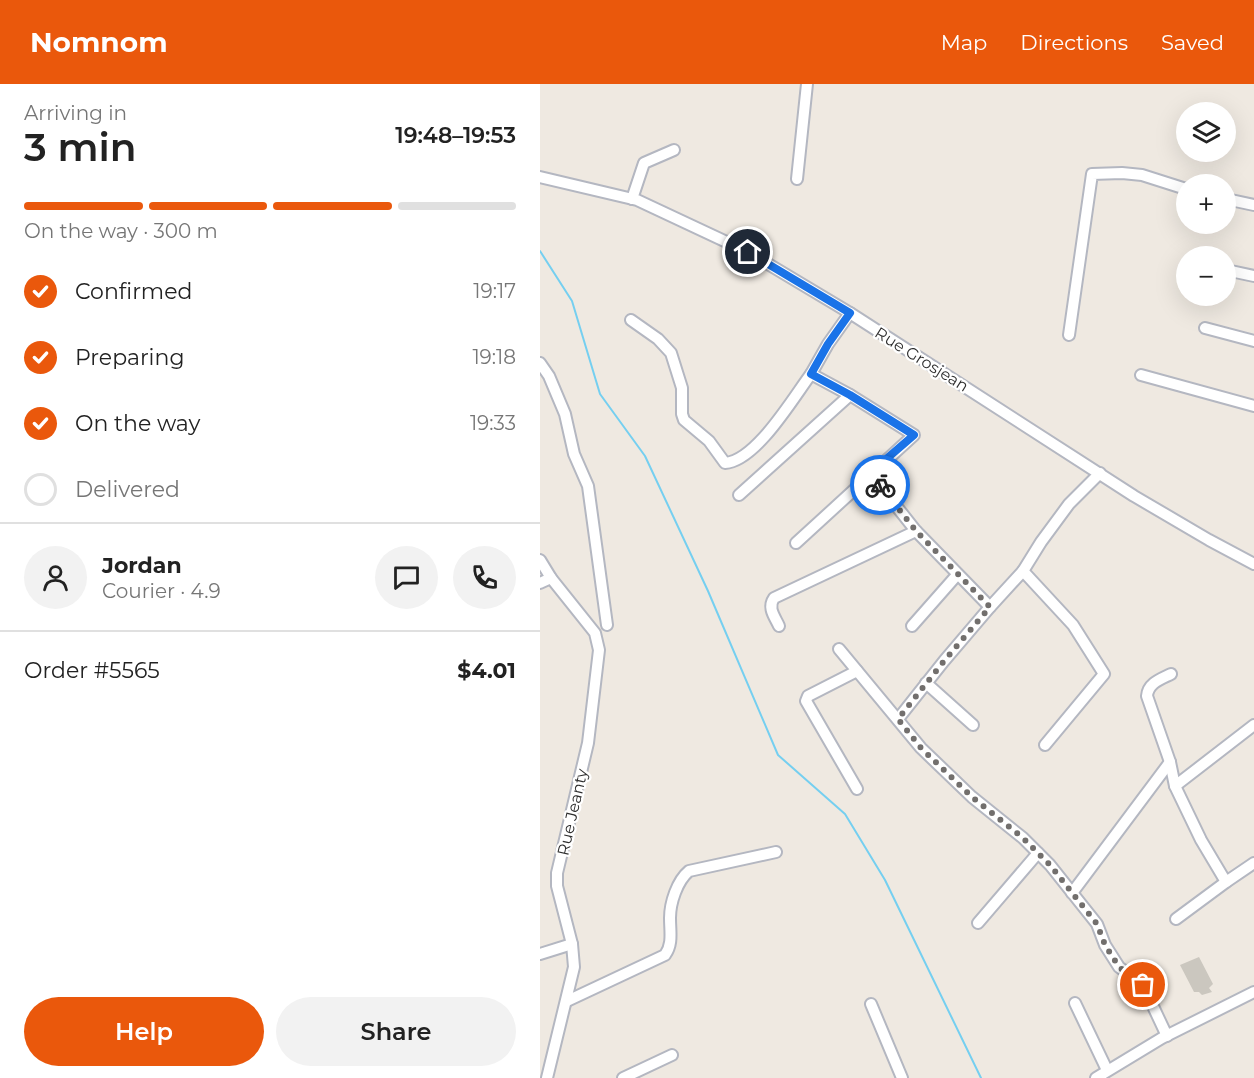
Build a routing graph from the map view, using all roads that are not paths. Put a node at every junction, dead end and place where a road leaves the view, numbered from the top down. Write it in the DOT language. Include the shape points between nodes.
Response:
graph roads {
  1 [pos="807,84"];
  2 [pos="674,150"];
  3 [pos="540,177"];
  4 [pos="797,178"];
  5 [pos="1176,186"];
  6 [pos="632,199"];
  7 [pos="1236,201"];
  8 [pos="1254,205"];
  9 [pos="1236,272"];
  10 [pos="1254,276"];
  11 [pos="850,313"];
  12 [pos="631,320"];
  13 [pos="1205,328"];
  14 [pos="1070,334"];
  15 [pos="1254,341"];
  16 [pos="540,363"];
  17 [pos="811,374"];
  18 [pos="1141,375"];
  19 [pos="850,395"];
  20 [pos="1254,406"];
  21 [pos="870,473"];
  22 [pos="1100,473"];
  23 [pos="740,495"];
  24 [pos="916,531"];
  25 [pos="796,543"];
  26 [pos="540,560"];
  27 [pos="1254,564"];
  28 [pos="1023,571"];
  29 [pos="957,575"];
  30 [pos="551,578"];
  31 [pos="540,583"];
  32 [pos="990,607"];
  33 [pos="607,625"];
  34 [pos="779,626"];
  35 [pos="912,626"];
  36 [pos="839,649"];
  37 [pos="857,671"];
  38 [pos="1171,674"];
  39 [pos="926,683"];
  40 [pos="898,719"];
  41 [pos="972,725"];
  42 [pos="1254,725"];
  43 [pos="1045,745"];
  44 [pos="1170,762"];
  45 [pos="1175,786"];
  46 [pos="857,789"];
  47 [pos="776,852"];
  48 [pos="1038,853"];
  49 [pos="1254,863"];
  50 [pos="1226,882"];
  51 [pos="1072,893"];
  52 [pos="1176,919"];
  53 [pos="978,923"];
  54 [pos="572,944"];
  55 [pos="540,954"];
  56 [pos="1254,992"];
  57 [pos="567,1002"];
  58 [pos="1075,1003"];
  59 [pos="871,1004"];
  60 [pos="1167,1035"];
  61 [pos="672,1055"];
  62 [pos="1107,1070"];
  63 [pos="547,1078"];
  64 [pos="623,1078"];
  65 [pos="902,1078"];
  66 [pos="1096,1078"];
  1 -- 4 [label="street"];
  2 -- 6 [label="street" via="644,164"];
  3 -- 6 [label="street, Rue Grosjean"];
  5 -- 14 [label="street" via="1142,175 1092,174"];
  6 -- 11 [label="street, Rue Grosjean" via="748,252"];
  7 -- 8 [label="street"];
  9 -- 10 [label="street"];
  11 -- 17 [label="street"];
  11 -- 22 [label="street, Rue Grosjean"];
  12 -- 17 [label="street" via="671,353 682,388 684,420 710,441 725,463 761,442"];
  13 -- 15 [label="street"];
  16 -- 33 [label="street" via="565,414 574,454 588,486"];
  17 -- 19 [label="street"];
  18 -- 20 [label="street"];
  19 -- 21 [label="street" via="914,435"];
  19 -- 23 [label="street"];
  21 -- 24 [label="street"];
  21 -- 25 [label="street"];
  22 -- 27 [label="street, Rue Grosjean"];
  22 -- 28 [label="street" via="1069,504"];
  24 -- 29 [label="street"];
  24 -- 34 [label="street" via="774,598 770,606"];
  26 -- 30 [label="street, Rue Jeanty"];
  28 -- 32 [label="street"];
  28 -- 43 [label="street" via="1073,625 1104,674"];
  29 -- 32 [label="street"];
  29 -- 35 [label="street"];
  30 -- 31 [label="street"];
  30 -- 54 [label="street, Rue Jeanty" via="598,639 599,650 588,743 557,873 556,886"];
  32 -- 39 [label="street"];
  36 -- 37 [label="street"];
  37 -- 40 [label="street"];
  37 -- 46 [label="street" via="806,700"];
  38 -- 44 [label="street" via="1149,687 1147,696"];
  39 -- 40 [label="street"];
  39 -- 41 [label="street"];
  40 -- 48 [label="street" via="921,748 972,797"];
  42 -- 45 [label="street"];
  44 -- 45 [label="street"];
  44 -- 51 [label="street"];
  45 -- 50 [label="street"];
  47 -- 57 [label="street" via="689,871 674,897 671,946 665,955"];
  48 -- 51 [label="street"];
  48 -- 53 [label="street"];
  49 -- 50 [label="street"];
  50 -- 52 [label="street"];
  51 -- 60 [label="street" via="1100,928 1119,967 1143,985"];
  54 -- 55 [label="street"];
  54 -- 57 [label="street, Rue Jeanty" via="574,967"];
  56 -- 60 [label="street"];
  57 -- 63 [label="street, Rue Jeanty"];
  58 -- 62 [label="street"];
  59 -- 65 [label="street"];
  60 -- 62 [label="street"];
  61 -- 64 [label="street"];
  62 -- 66 [label="street"];
}
